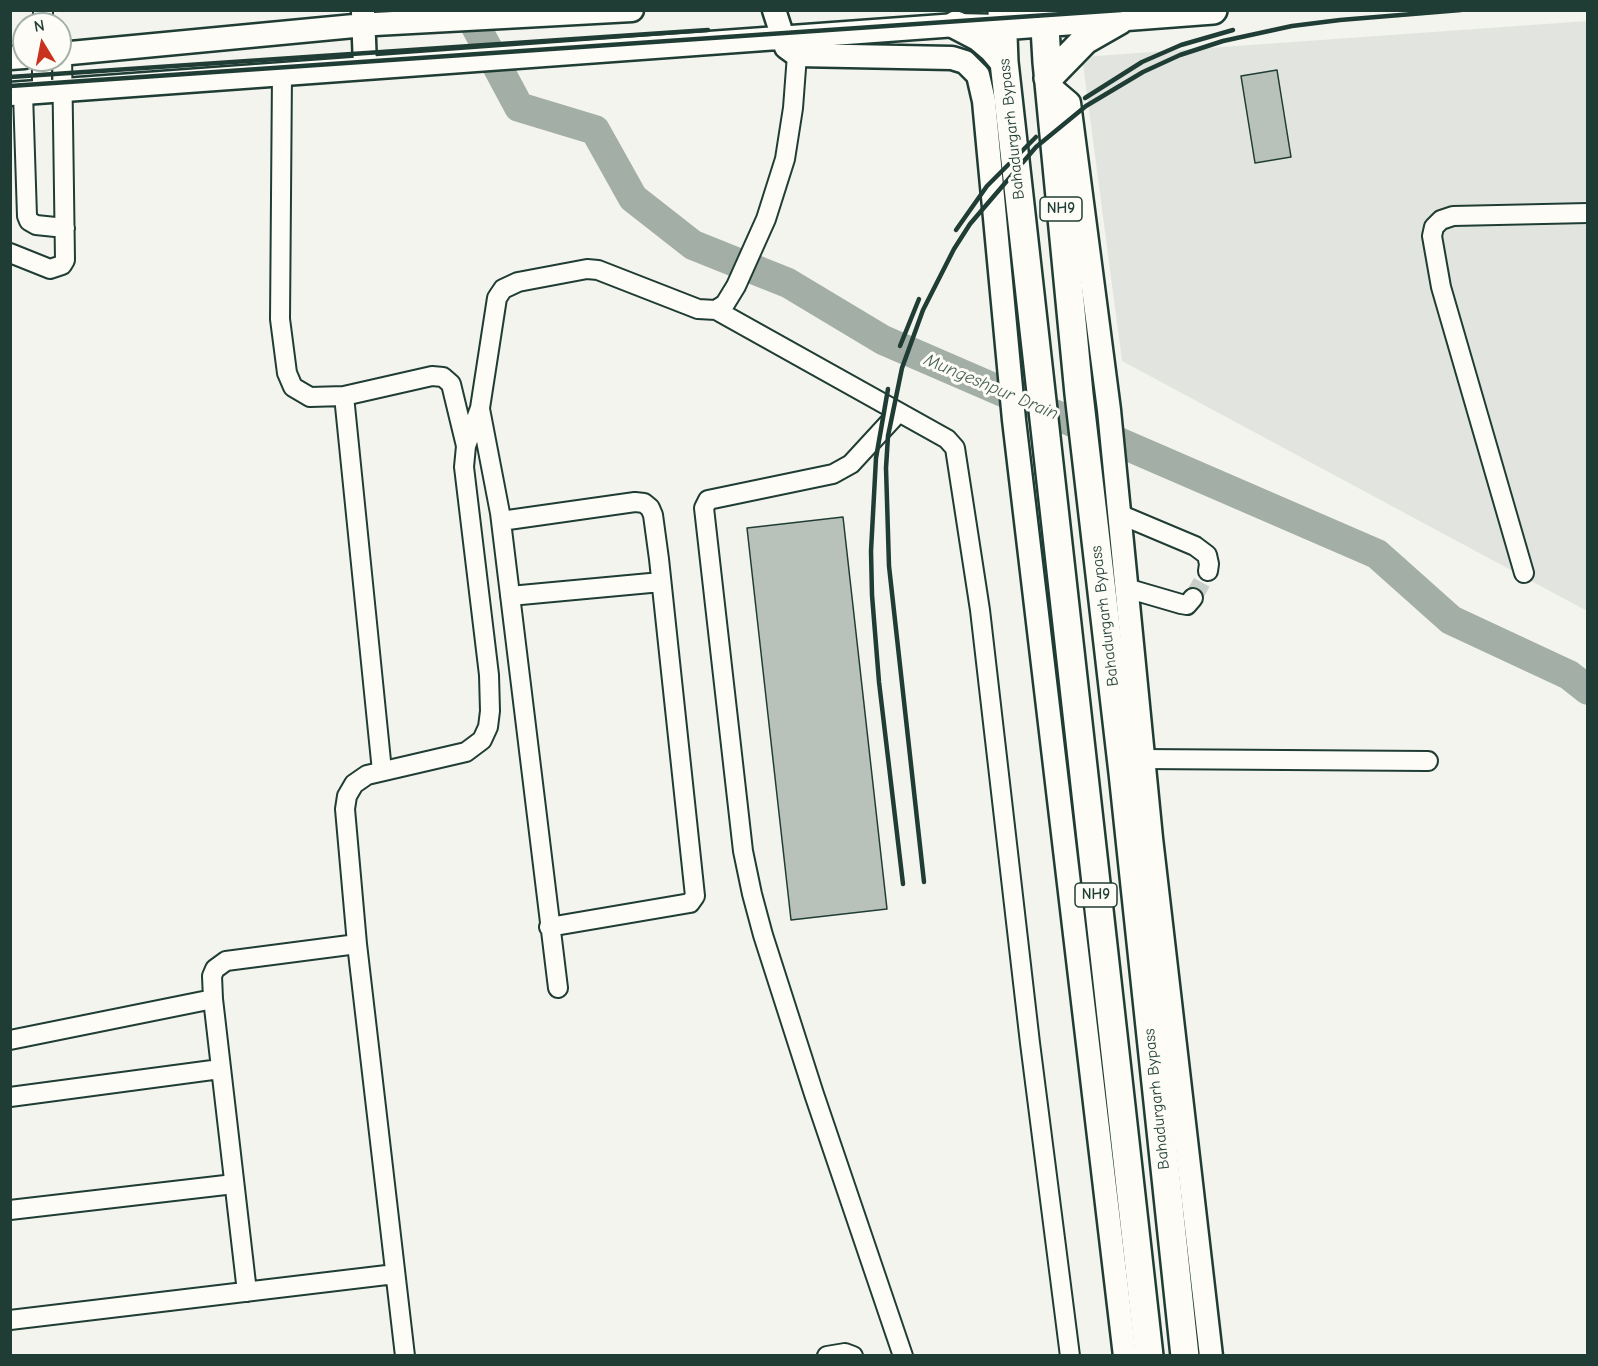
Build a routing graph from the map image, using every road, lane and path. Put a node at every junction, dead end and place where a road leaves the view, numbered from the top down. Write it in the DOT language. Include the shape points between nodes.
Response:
graph roads {
  1 [pos="632,10"];
  2 [pos="774,10"];
  3 [pos="627,11"];
  4 [pos="1202,11"];
  5 [pos="1127,16"];
  6 [pos="1044,17"];
  7 [pos="1001,18"];
  8 [pos="367,20"];
  9 [pos="956,24"];
  10 [pos="782,38"];
  11 [pos="72,54"];
  12 [pos="797,55"];
  13 [pos="1004,62"];
  14 [pos="369,67"];
  15 [pos="51,72"];
  16 [pos="282,74"];
  17 [pos="1049,82"];
  18 [pos="42,91"];
  19 [pos="77,197"];
  20 [pos="1587,213"];
  21 [pos="65,228"];
  22 [pos="10,253"];
  23 [pos="716,310"];
  24 [pos="344,396"];
  25 [pos="480,408"];
  26 [pos="898,413"];
  27 [pos="466,446"];
  28 [pos="1119,513"];
  29 [pos="501,521"];
  30 [pos="1208,571"];
  31 [pos="1524,573"];
  32 [pos="661,582"];
  33 [pos="1126,588"];
  34 [pos="510,596"];
  35 [pos="1194,598"];
  36 [pos="1143,759"];
  37 [pos="1428,761"];
  38 [pos="382,771"];
  39 [pos="549,927"];
  40 [pos="357,944"];
  41 [pos="558,988"];
  42 [pos="213,999"];
  43 [pos="10,1040"];
  44 [pos="220,1069"];
  45 [pos="10,1097"];
  46 [pos="234,1184"];
  47 [pos="10,1210"];
  48 [pos="395,1274"];
  49 [pos="247,1292"];
  50 [pos="1179,1300"];
  51 [pos="1131,1304"];
  52 [pos="10,1320"];
  53 [pos="405,1356"];
  54 [pos="827,1356"];
  55 [pos="854,1356"];
  56 [pos="903,1356"];
  57 [pos="1070,1356"];
  58 [pos="1125,1356"];
  59 [pos="1149,1356"];
  60 [pos="1185,1356"];
  61 [pos="1211,1356"];
  1 -- 3 [label="main road"];
  2 -- 10 [label="main road"];
  3 -- 8 [label="main road"];
  4 -- 5 [label="highway"];
  5 -- 6 [label="highway"];
  5 -- 17 [label="highway" via="1086,40"];
  6 -- 7 [label="highway"];
  6 -- 17 [label="highway, Bahadurgarh Bypass / NH9"];
  7 -- 9 [label="main road"];
  7 -- 13 [label="highway, Bahadurgarh Bypass / NH9"];
  8 -- 11 [label="main road"];
  8 -- 14 [label="main road"];
  9 -- 10 [label="main road"];
  9 -- 13 [label="highway" via="979,37"];
  10 -- 12 [label="main road"];
  10 -- 14 [label="main road"];
  12 -- 23 [label="street" via="785,159 766,219 736,286"];
  12 -- 51 [label="main road" via="952,58 965,62 978,75 984,101 1014,420"];
  13 -- 51 [label="highway, Bahadurgarh Bypass / NH9" via="1085,801"];
  14 -- 16 [label="main road"];
  15 -- 18 [label="street"];
  16 -- 18 [label="main road"];
  16 -- 24 [label="street" via="280,319 287,373 293,387 310,397"];
  17 -- 28 [label="main road" via="1069,103"];
  17 -- 50 [label="highway, Bahadurgarh Bypass / NH9" via="1079,394"];
  18 -- 19 [label="street"];
  18 -- 21 [label="street"];
  18 -- 21 [label="street" via="27,216 36,225"];
  20 -- 31 [label="street" via="1453,216 1441,220 1432,236 1445,298"];
  21 -- 22 [label="street" via="66,253 62,265 50,268"];
  23 -- 25 [label="street" via="698,309 598,270 577,270 518,282 503,289 497,298"];
  23 -- 26 [label="street"];
  24 -- 27 [label="street" via="432,376 443,377 452,384"];
  24 -- 38 [label="street"];
  25 -- 27 [label="street"];
  25 -- 29 [label="street"];
  26 -- 56 [label="street" via="851,464 833,474 708,500 705,516 743,851 752,894"];
  26 -- 57 [label="street" via="953,444 957,454 980,610"];
  27 -- 38 [label="street" via="464,467 489,675 488,727 482,740 466,752"];
  28 -- 30 [label="street" via="1195,546 1207,555"];
  28 -- 33 [label="main road"];
  29 -- 32 [label="street" via="644,503 653,514"];
  29 -- 34 [label="street"];
  32 -- 34 [label="street"];
  32 -- 39 [label="street" via="695,896 690,903"];
  33 -- 35 [label="street" via="1181,604"];
  33 -- 36 [label="main road"];
  34 -- 39 [label="street"];
  36 -- 37 [label="street"];
  36 -- 61 [label="main road"];
  38 -- 40 [label="street" via="354,784 345,809"];
  39 -- 41 [label="street"];
  40 -- 42 [label="street" via="226,961 212,976"];
  40 -- 48 [label="street"];
  42 -- 43 [label="street"];
  42 -- 44 [label="street"];
  44 -- 45 [label="street"];
  44 -- 46 [label="street"];
  46 -- 47 [label="street"];
  46 -- 49 [label="street"];
  48 -- 49 [label="street"];
  48 -- 53 [label="street"];
  49 -- 52 [label="street"];
  50 -- 51 [label="highway"];
  50 -- 60 [label="highway, Bahadurgarh Bypass / NH9"];
  51 -- 58 [label="main road"];
  51 -- 59 [label="highway, Bahadurgarh Bypass / NH9"];
  54 -- 55 [label="street"];
}
